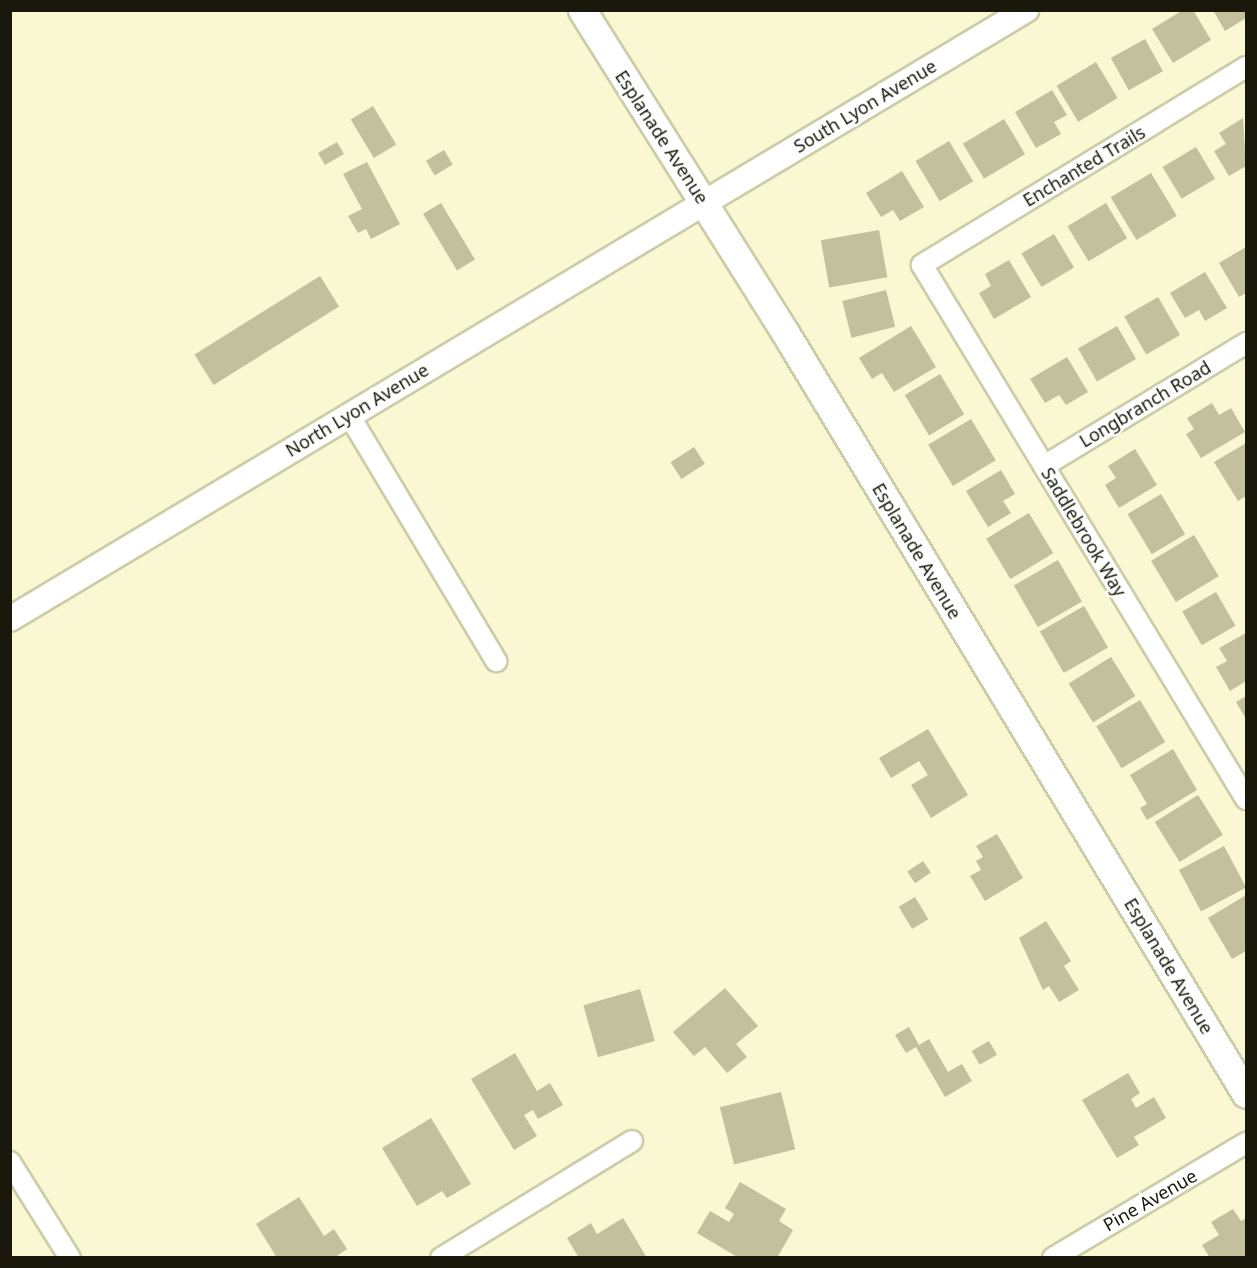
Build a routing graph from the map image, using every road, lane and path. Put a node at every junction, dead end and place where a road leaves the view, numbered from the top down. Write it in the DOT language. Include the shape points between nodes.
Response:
graph roads {
  1 [pos="582,10"];
  2 [pos="1026,10"];
  3 [pos="1246,67"];
  4 [pos="703,202"];
  5 [pos="922,265"];
  6 [pos="1244,350"];
  7 [pos="349,415"];
  8 [pos="1044,466"];
  9 [pos="10,619"];
  10 [pos="496,662"];
  11 [pos="1246,799"];
  12 [pos="1246,1094"];
  13 [pos="632,1141"];
  14 [pos="1246,1143"];
  15 [pos="10,1162"];
  16 [pos="70,1257"];
  17 [pos="441,1257"];
  18 [pos="1053,1257"];
  1 -- 4 [label="main road, Esplanade Avenue"];
  2 -- 4 [label="street, South Lyon Avenue"];
  3 -- 5 [label="street, Enchanted Trails"];
  4 -- 7 [label="street, North Lyon Avenue"];
  4 -- 12 [label="main road, Esplanade Avenue"];
  5 -- 8 [label="street, Saddlebrook Way"];
  6 -- 8 [label="street, Longbranch Road"];
  7 -- 9 [label="street, North Lyon Avenue"];
  7 -- 10 [label="street"];
  8 -- 11 [label="street, Saddlebrook Way"];
  13 -- 17 [label="street"];
  14 -- 18 [label="street, Pine Avenue"];
  15 -- 16 [label="street"];
}
